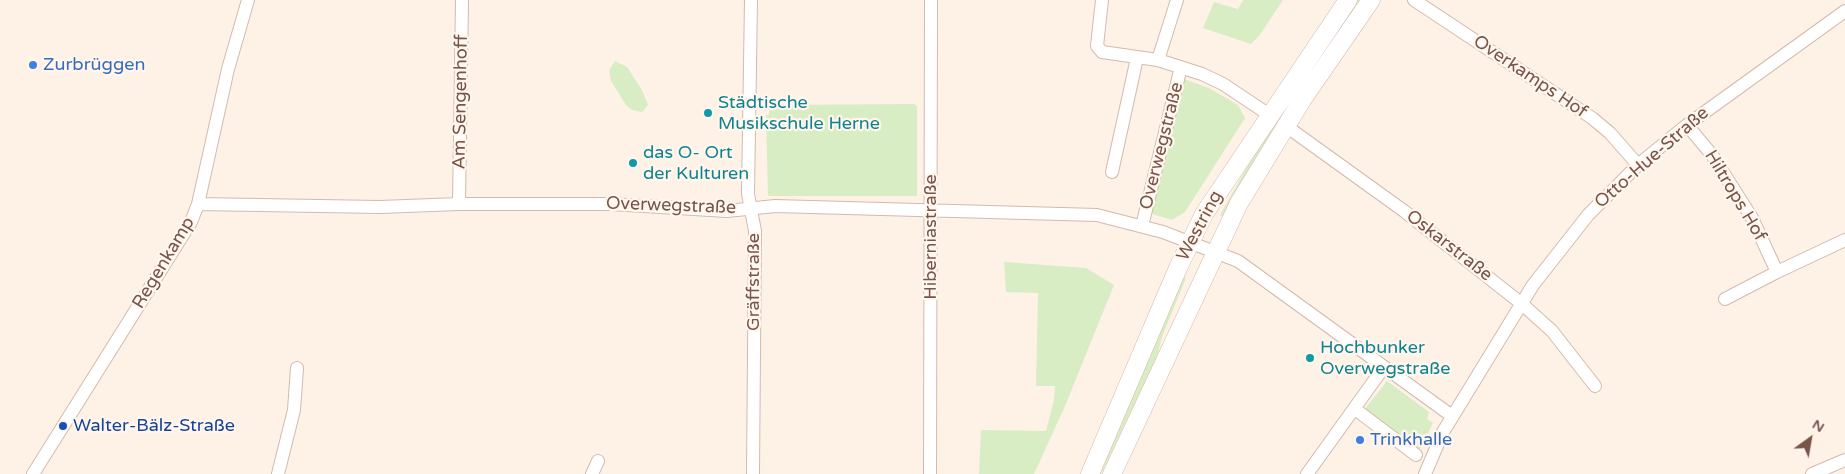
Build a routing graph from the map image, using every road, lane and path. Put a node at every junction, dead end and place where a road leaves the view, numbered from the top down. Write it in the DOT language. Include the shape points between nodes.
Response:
graph roads {
  1 [pos="248,0"];
  2 [pos="462,0"];
  3 [pos="751,0"];
  4 [pos="931,0"];
  5 [pos="1102,0"];
  6 [pos="1177,0"];
  7 [pos="1348,0"];
  8 [pos="1371,0"];
  9 [pos="1414,0"];
  10 [pos="1845,11"];
  11 [pos="1137,58"];
  12 [pos="1158,60"];
  13 [pos="1181,67"];
  14 [pos="1271,116"];
  15 [pos="1687,125"];
  16 [pos="1286,126"];
  17 [pos="1638,165"];
  18 [pos="1112,172"];
  19 [pos="198,204"];
  20 [pos="460,204"];
  21 [pos="750,208"];
  22 [pos="931,210"];
  23 [pos="1142,226"];
  24 [pos="1845,240"];
  25 [pos="1190,242"];
  26 [pos="1216,252"];
  27 [pos="1776,272"];
  28 [pos="1725,299"];
  29 [pos="1522,304"];
  30 [pos="1384,367"];
  31 [pos="297,368"];
  32 [pos="1595,386"];
  33 [pos="1355,409"];
  34 [pos="1452,416"];
  35 [pos="1416,455"];
  36 [pos="1845,460"];
  37 [pos="598,461"];
  38 [pos="33,474"];
  39 [pos="278,474"];
  40 [pos="592,474"];
  41 [pos="753,474"];
  42 [pos="930,474"];
  43 [pos="1090,474"];
  44 [pos="1112,474"];
  45 [pos="1308,474"];
  46 [pos="1425,474"];
  47 [pos="1812,474"];
  1 -- 19 [label="street, Regenkamp" via="228,69"];
  2 -- 20 [label="street, Am Sengenhoff"];
  3 -- 21 [label="street, Gräffstraße"];
  4 -- 22 [label="street, Hiberniastraße"];
  5 -- 11 [label="street" via="1097,46 1107,54"];
  6 -- 12 [label="street"];
  7 -- 14 [label="main road, Westring"];
  8 -- 16 [label="main road, Westring"];
  9 -- 17 [label="street, Overkamps Hof" via="1592,118"];
  10 -- 15 [label="street, Otto-Hue-Straße"];
  11 -- 12 [label="street"];
  11 -- 18 [label="street"];
  12 -- 13 [label="street"];
  13 -- 14 [label="street" via="1223,84"];
  13 -- 23 [label="street, Overwegstraße"];
  14 -- 25 [label="main road, Westring" via="1222,185"];
  15 -- 17 [label="street, Otto-Hue-Straße"];
  15 -- 27 [label="street, Hiltrops Hof" via="1712,155 1752,218"];
  16 -- 26 [label="main road, Westring" via="1254,178"];
  16 -- 29 [label="street, Oskarstraße" via="1404,211"];
  17 -- 29 [label="street, Otto-Hue-Straße" via="1571,234"];
  19 -- 20 [label="street, Overwegstraße" via="380,207"];
  19 -- 38 [label="street, Regenkamp" via="191,222"];
  20 -- 21 [label="street, Overwegstraße" via="612,204 727,211"];
  21 -- 22 [label="street, Overwegstraße"];
  21 -- 41 [label="street, Gräffstraße" via="755,231"];
  22 -- 23 [label="street, Overwegstraße" via="1097,215"];
  22 -- 42 [label="street, Hiberniastraße"];
  23 -- 25 [label="street, Overwegstraße"];
  24 -- 27 [label="street"];
  25 -- 26 [label="street, Overwegstraße"];
  25 -- 43 [label="main road, Westring"];
  26 -- 30 [label="street, Overwegstraße" via="1238,261"];
  26 -- 44 [label="main road, Westring"];
  27 -- 28 [label="street"];
  29 -- 32 [label="street, Oskarstraße" via="1552,331"];
  29 -- 34 [label="street, Otto-Hue-Straße"];
  30 -- 33 [label="street"];
  30 -- 34 [label="street, Overwegstraße"];
  31 -- 39 [label="street" via="294,410"];
  33 -- 35 [label="street"];
  33 -- 45 [label="street"];
  34 -- 46 [label="street, Otto-Hue-Straße"];
  36 -- 47 [label="street"];
  37 -- 40 [label="street"];
}
